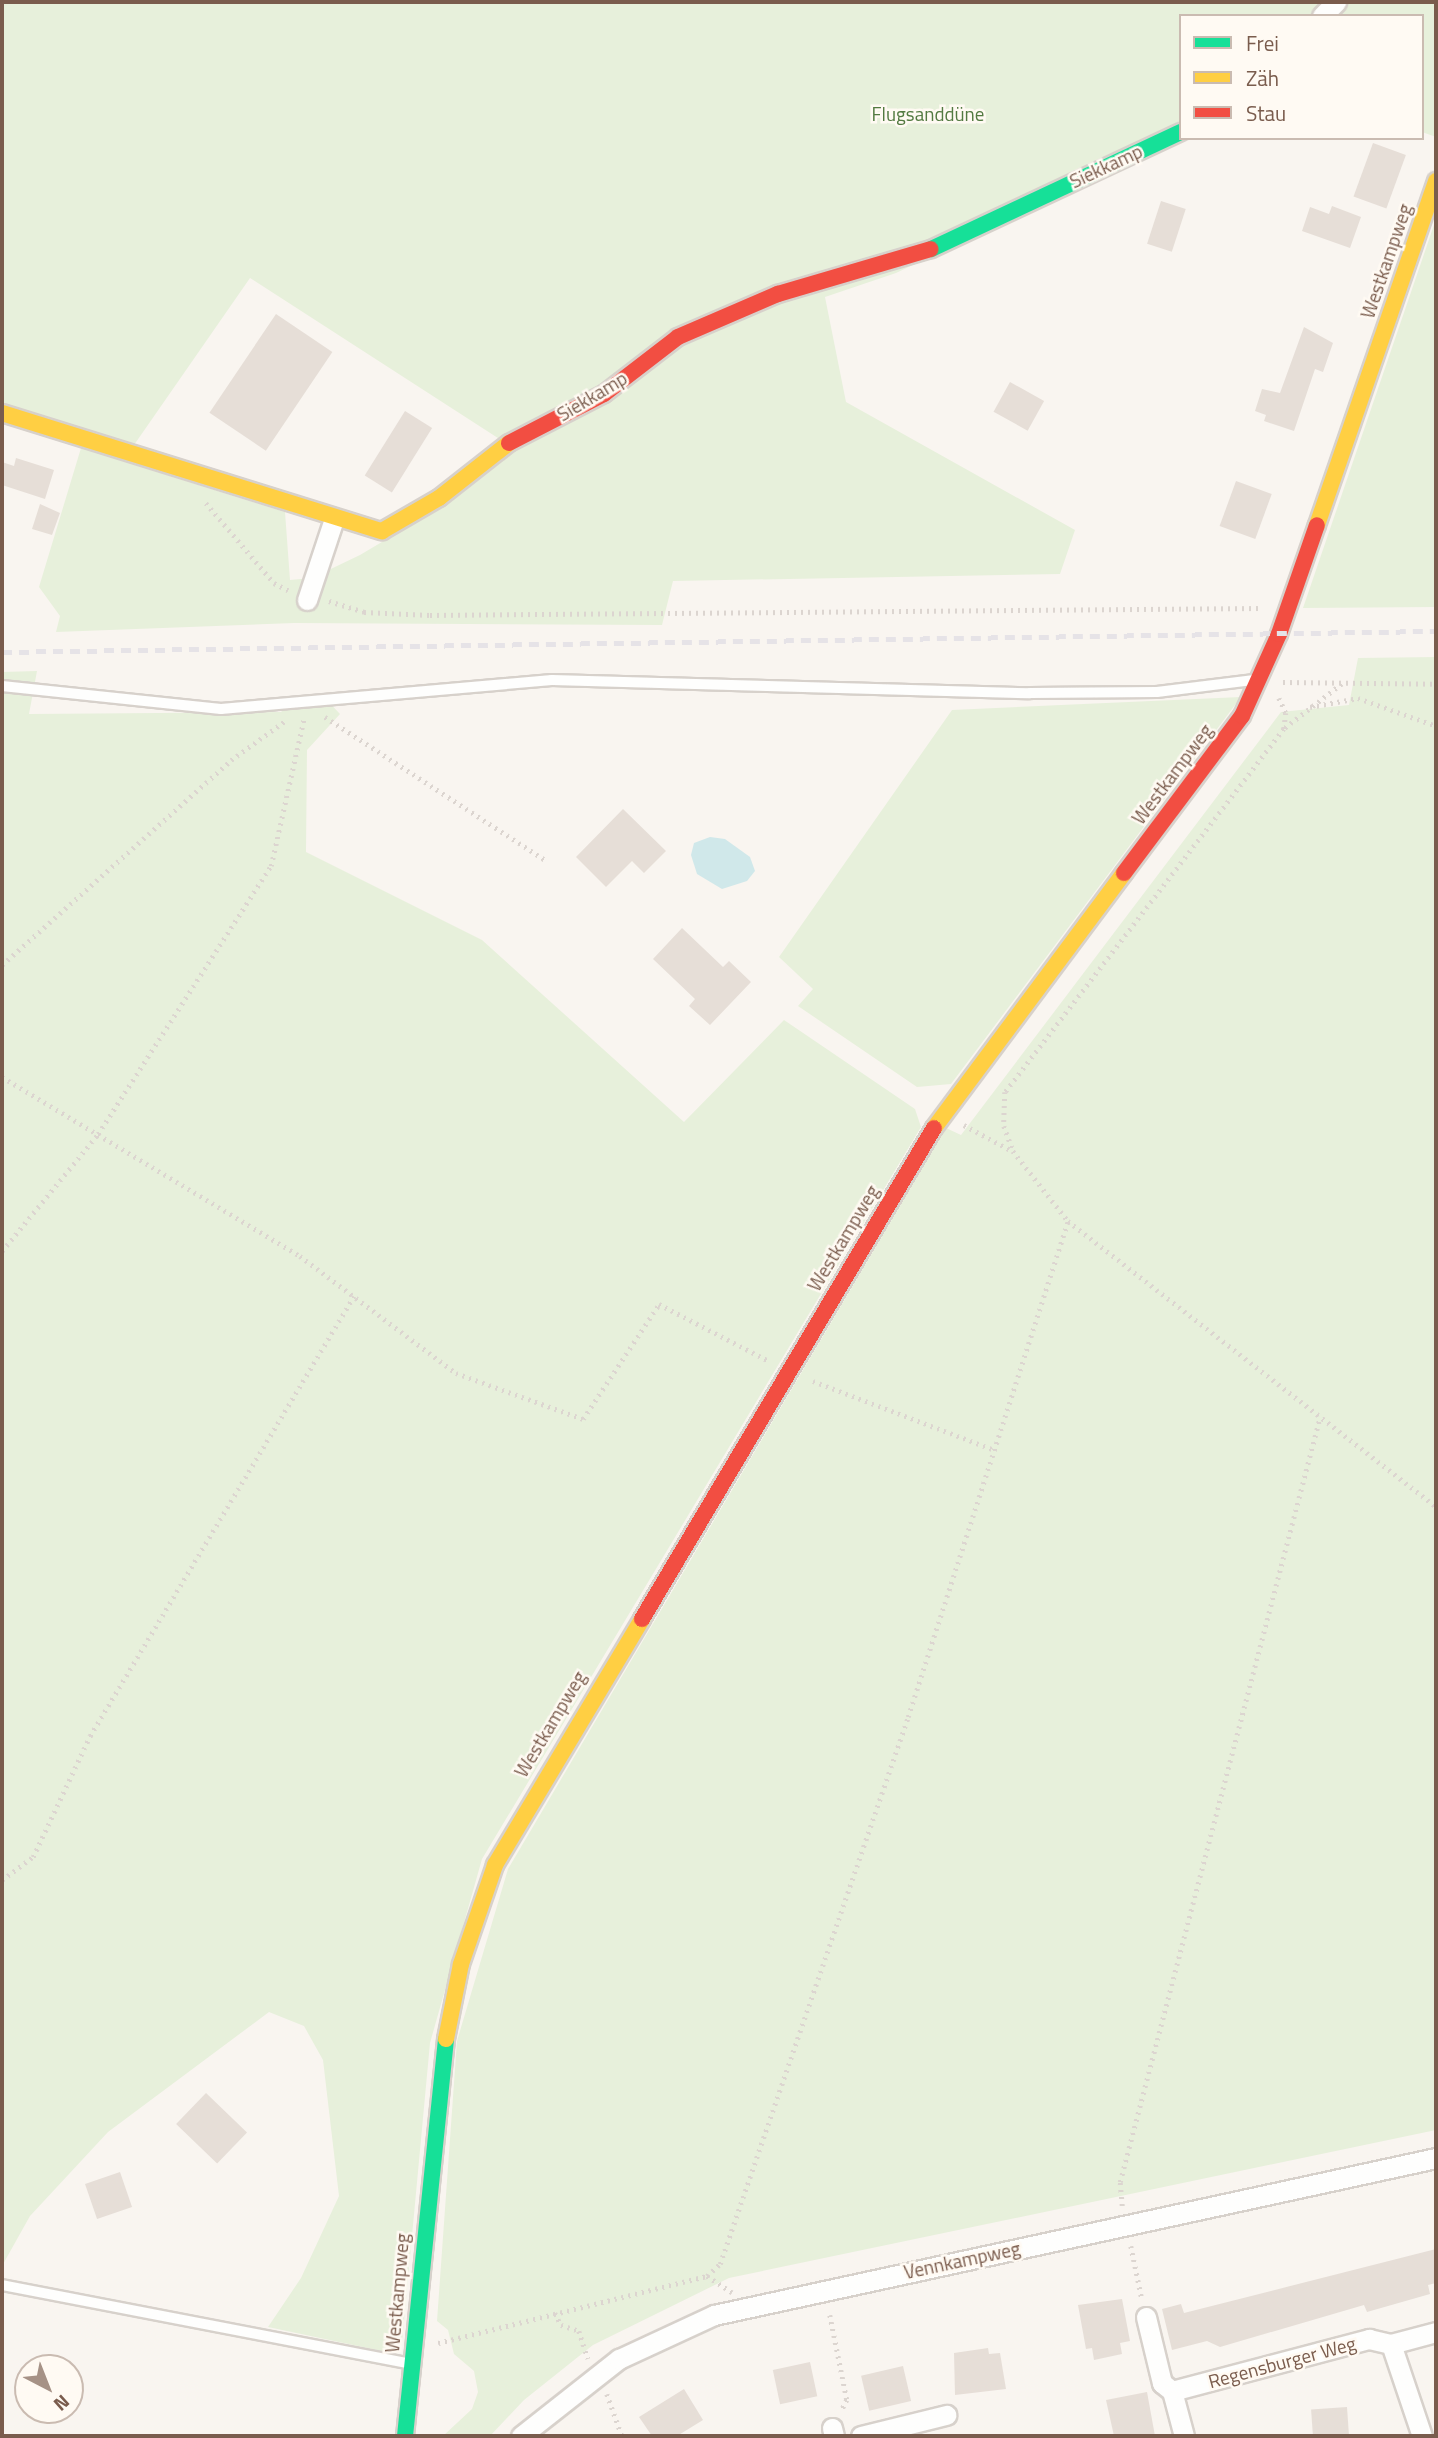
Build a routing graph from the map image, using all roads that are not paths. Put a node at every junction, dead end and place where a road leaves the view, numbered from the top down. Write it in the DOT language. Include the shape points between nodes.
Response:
graph roads {
  1 [pos="1179,133"];
  2 [pos="1436,181"];
  3 [pos="2,413"];
  4 [pos="334,519"];
  5 [pos="307,600"];
  6 [pos="1261,679"];
  7 [pos="2,686"];
  8 [pos="1436,2158"];
  9 [pos="2,2286"];
  10 [pos="1146,2317"];
  11 [pos="1436,2332"];
  12 [pos="1391,2344"];
  13 [pos="412,2357"];
  14 [pos="1172,2390"];
  15 [pos="946,2415"];
  16 [pos="405,2436"];
  17 [pos="521,2436"];
  18 [pos="861,2436"];
  19 [pos="1184,2436"];
  20 [pos="1422,2436"];
  1 -- 4 [label="street, Siekkamp" via="909,259 778,294 678,337 604,394 502,447 439,498 382,531"];
  2 -- 6 [label="street, Westkampweg"];
  3 -- 4 [label="street, Siekkamp"];
  4 -- 5 [label="street"];
  6 -- 7 [label="lane" via="1157,692 1055,693 552,680 221,709"];
  6 -- 13 [label="street, Westkampweg" via="1242,716 941,1116 495,1864 461,1964 446,2037"];
  8 -- 17 [label="street, Vennkampweg" via="696,2321 596,2374"];
  9 -- 13 [label="lane, Westkampweg"];
  10 -- 14 [label="street" via="1162,2383"];
  11 -- 12 [label="street, Regensburger Weg"];
  12 -- 14 [label="street, Regensburger Weg" via="1369,2339"];
  12 -- 20 [label="street"];
  13 -- 16 [label="street, Westkampweg"];
  14 -- 19 [label="street"];
  15 -- 18 [label="street"];
}
